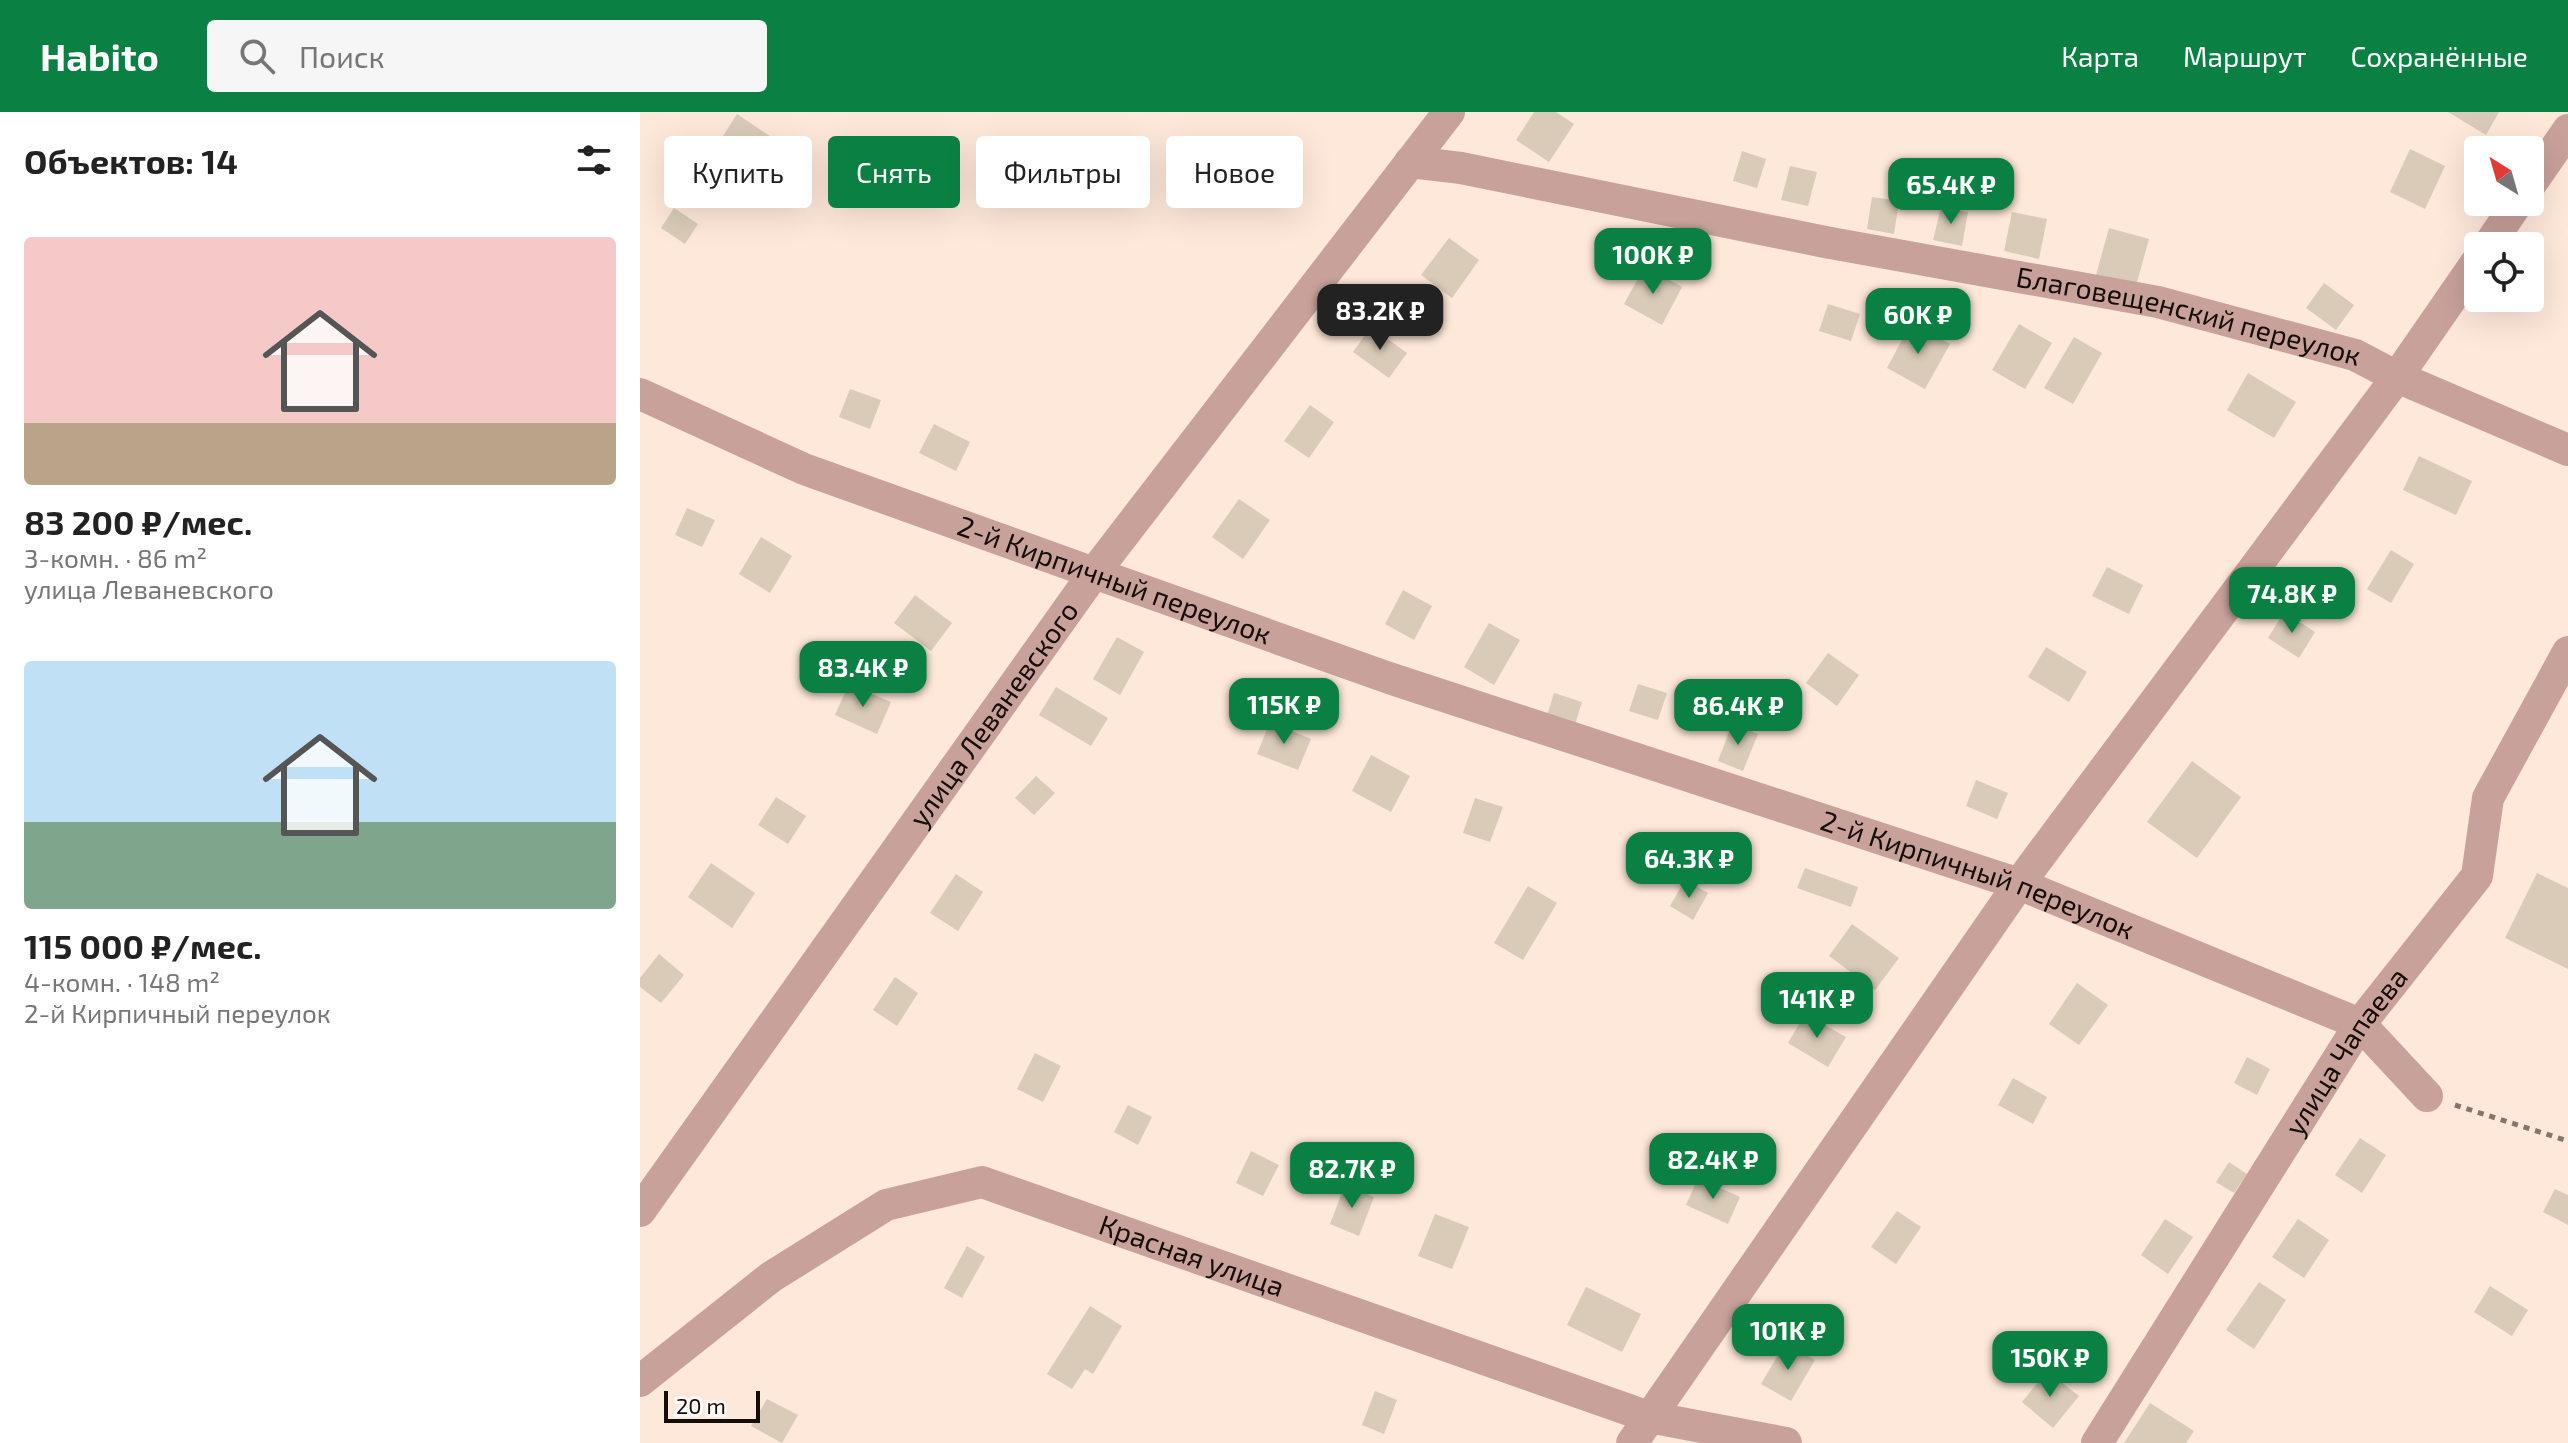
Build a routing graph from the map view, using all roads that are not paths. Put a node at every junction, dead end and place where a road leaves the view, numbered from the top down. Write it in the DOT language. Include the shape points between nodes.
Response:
graph roads {
  1 [pos="1449,112"];
  2 [pos="2568,130"];
  3 [pos="1410,162"];
  4 [pos="2544,165"];
  5 [pos="2464,280"];
  6 [pos="2397,377"];
  7 [pos="640,394"];
  8 [pos="2568,450"];
  9 [pos="1094,573"];
  10 [pos="2568,652"];
  11 [pos="2019,884"];
  12 [pos="2360,1024"];
  13 [pos="2427,1096"];
  14 [pos="640,1211"];
  15 [pos="640,1381"];
  16 [pos="1641,1430"];
  17 [pos="1786,1443"];
  18 [pos="2097,1443"];
  1 -- 3 [label="street, улица Леваневского"];
  2 -- 4 [label="street"];
  3 -- 6 [label="street, Благовещенский переулок" via="2158,302 2355,355"];
  3 -- 9 [label="street, улица Леваневского"];
  5 -- 6 [label="street"];
  6 -- 8 [label="street, Благовещенский переулок"];
  6 -- 11 [label="street"];
  7 -- 9 [label="street, 2-й Кирпичный переулок" via="804,469"];
  9 -- 11 [label="street, 2-й Кирпичный переулок" via="1389,678"];
  9 -- 14 [label="street, улица Леваневского"];
  10 -- 12 [label="street, улица Чапаева" via="2488,798 2477,876"];
  11 -- 12 [label="street, 2-й Кирпичный переулок"];
  11 -- 16 [label="street"];
  12 -- 13 [label="street, 2-й Кирпичный переулок"];
  12 -- 18 [label="street, улица Чапаева"];
  15 -- 16 [label="street, Красная улица" via="771,1277 886,1205 982,1182"];
  16 -- 17 [label="street, Красная улица"];
}
